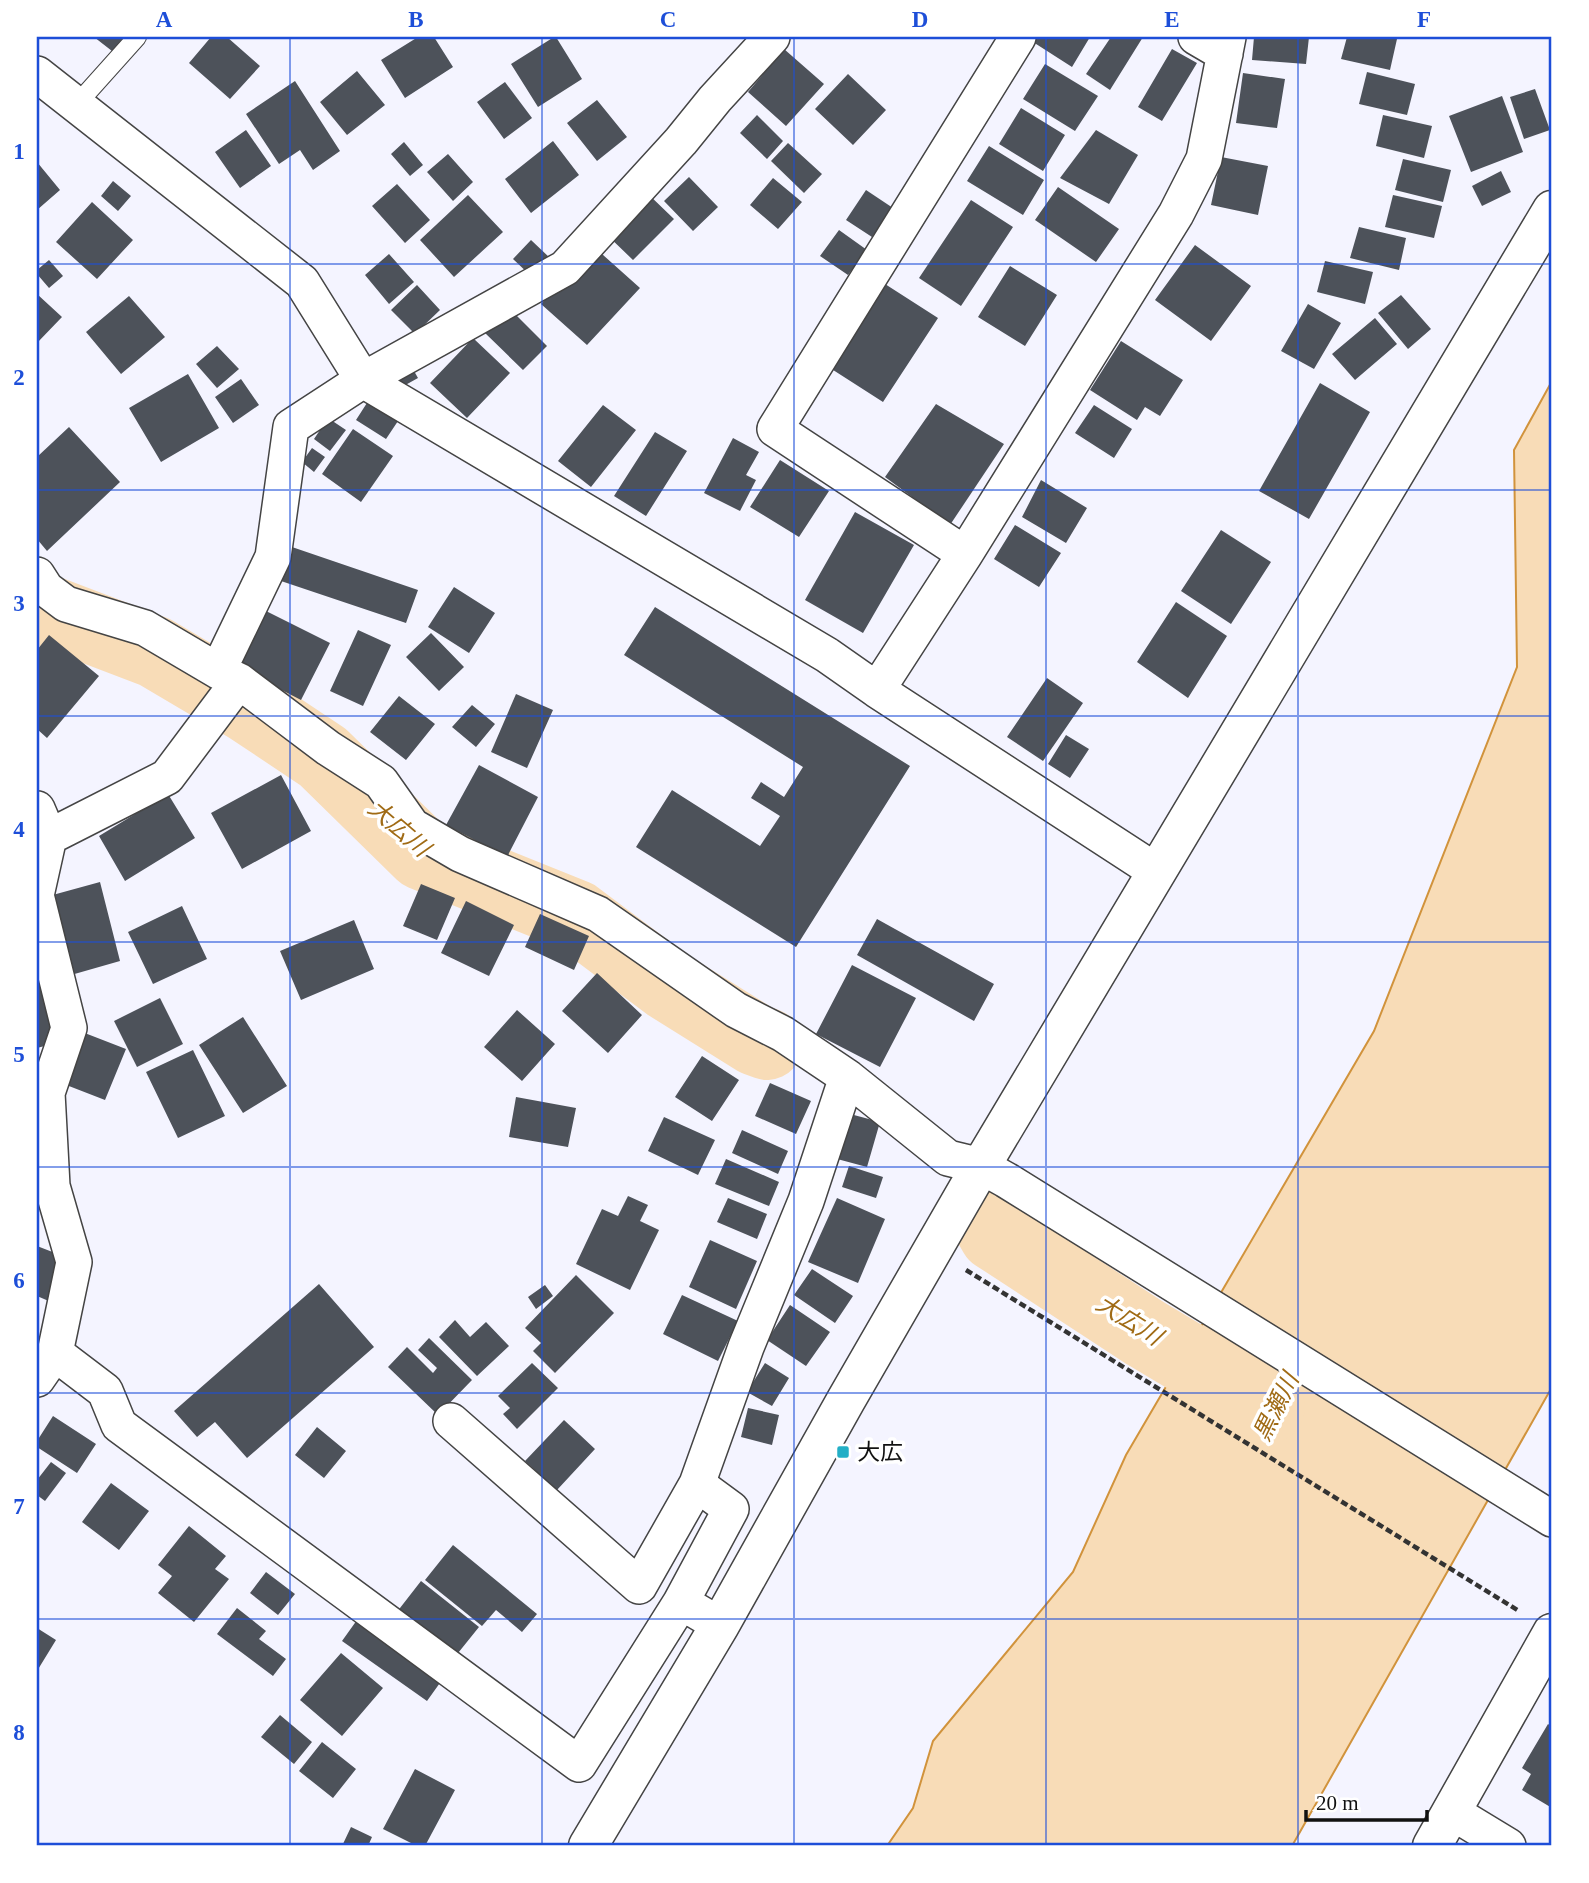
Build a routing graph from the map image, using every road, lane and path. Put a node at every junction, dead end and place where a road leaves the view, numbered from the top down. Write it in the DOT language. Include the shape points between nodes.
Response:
graph roads {
  1 [pos="137,37"];
  2 [pos="772,37"];
  3 [pos="1018,37"];
  4 [pos="1216,43"];
  5 [pos="37,74"];
  6 [pos="77,104"];
  7 [pos="1552,210"];
  8 [pos="363,380"];
  9 [pos="965,554"];
  10 [pos="37,575"];
  11 [pos="229,676"];
  12 [pos="877,690"];
  13 [pos="43,823"];
  14 [pos="1157,872"];
  15 [pos="37,891"];
  16 [pos="37,899"];
  17 [pos="847,1077"];
  18 [pos="996,1175"];
  19 [pos="37,1231"];
  20 [pos="70,1247"];
  21 [pos="960,1267"];
  22 [pos="46,1366"];
  23 [pos="451,1421"];
  24 [pos="697,1484"];
  25 [pos="1552,1519"];
  26 [pos="681,1602"];
  27 [pos="720,1625"];
  28 [pos="1540,1625"];
  29 [pos="1452,1812"];
  30 [pos="588,1846"];
  31 [pos="1432,1846"];
  32 [pos="1507,1846"];
  1 -- 6 [label="lane"];
  2 -- 8 [label="street" via="565,268"];
  3 -- 9 [label="street" via="775,429"];
  4 -- 9 [label="street" via="1204,159 1176,214"];
  5 -- 6 [label="street"];
  6 -- 8 [label="street" via="302,282"];
  7 -- 14 [label="street"];
  8 -- 11 [label="street" via="291,427 273,557"];
  8 -- 12 [label="street" via="827,655"];
  9 -- 12 [label="street"];
  10 -- 11 [label="street" via="46,589 66,604 145,628"];
  11 -- 13 [label="street" via="167,778"];
  11 -- 17 [label="street" via="380,782 412,826 460,854 598,914 736,1010 783,1034"];
  12 -- 14 [label="street"];
  13 -- 15 [label="street"];
  14 -- 18 [label="street"];
  16 -- 20 [label="street" via="69,1028 47,1093 52,1186"];
  17 -- 18 [label="street" via="948,1157"];
  17 -- 24 [label="street" via="806,1201 746,1346"];
  18 -- 25 [label="street"];
  18 -- 27 [label="street" via="846,1400"];
  19 -- 20 [label="street"];
  20 -- 22 [label="street" via="74,1262"];
  21 -- 28 [label="path"];
  22 -- 26 [label="street" via="105,1391 119,1424 579,1764"];
  23 -- 24 [label="street" via="639,1586"];
  24 -- 26 [label="street" via="731,1509"];
  26 -- 27 [label="street"];
  27 -- 30 [label="street"];
  28 -- 29 [label="street"];
  29 -- 31 [label="street"];
  29 -- 32 [label="street"];
}
